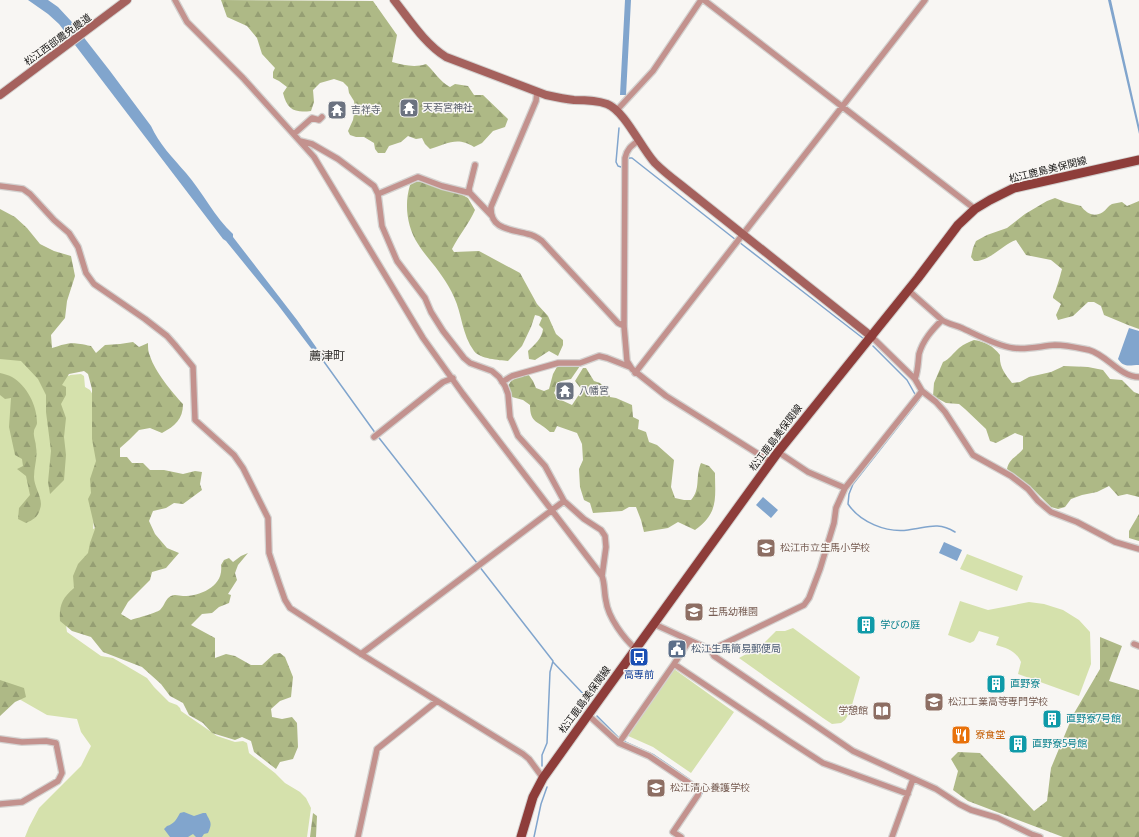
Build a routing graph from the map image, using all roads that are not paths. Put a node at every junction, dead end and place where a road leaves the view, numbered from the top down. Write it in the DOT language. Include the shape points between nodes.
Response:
graph roads {
  1 [pos="127,0"];
  2 [pos="176,0"];
  3 [pos="394,0"];
  4 [pos="701,0"];
  5 [pos="704,0"];
  6 [pos="925,0"];
  7 [pos="538,92"];
  8 [pos="0,95"];
  9 [pos="842,107"];
  10 [pos="617,110"];
  11 [pos="322,118"];
  12 [pos="294,134"];
  13 [pos="300,140"];
  14 [pos="638,141"];
  15 [pos="1139,160"];
  16 [pos="475,165"];
  17 [pos="0,186"];
  18 [pos="470,193"];
  19 [pos="378,194"];
  20 [pos="975,209"];
  21 [pos="492,216"];
  22 [pos="743,234"];
  23 [pos="908,290"];
  24 [pos="942,320"];
  25 [pos="624,326"];
  26 [pos="872,337"];
  27 [pos="630,367"];
  28 [pos="635,373"];
  29 [pos="1139,377"];
  30 [pos="453,378"];
  31 [pos="915,379"];
  32 [pos="502,382"];
  33 [pos="922,391"];
  34 [pos="374,437"];
  35 [pos="778,452"];
  36 [pos="771,462"];
  37 [pos="845,488"];
  38 [pos="564,501"];
  39 [pos="552,510"];
  40 [pos="1139,549"];
  41 [pos="602,576"];
  42 [pos="654,624"];
  43 [pos="688,641"];
  44 [pos="636,649"];
  45 [pos="711,650"];
  46 [pos="360,654"];
  47 [pos="674,664"];
  48 [pos="438,702"];
  49 [pos="588,715"];
  50 [pos="0,739"];
  51 [pos="620,741"];
  52 [pos="544,778"];
  53 [pos="914,779"];
  54 [pos="908,794"];
  55 [pos="0,804"];
  56 [pos="358,837"];
  57 [pos="521,837"];
  58 [pos="681,837"];
  59 [pos="892,837"];
  60 [pos="1040,837"];
  1 -- 8 [label="street, 松江西部農免農道"];
  2 -- 12 [label="street" via="187,22"];
  3 -- 7 [label="street" via="425,40 437,51"];
  4 -- 10 [label="street" via="649,76"];
  5 -- 9 [label="street"];
  6 -- 9 [label="street"];
  7 -- 10 [label="street" via="561,98 596,101"];
  7 -- 21 [label="street" via="491,206"];
  9 -- 20 [label="street"];
  9 -- 22 [label="street"];
  10 -- 14 [label="street"];
  11 -- 12 [label="street" via="312,118"];
  12 -- 13 [label="street"];
  13 -- 19 [label="street" via="338,159 370,181"];
  13 -- 30 [label="street" via="321,167 423,338"];
  14 -- 22 [label="street" via="656,164"];
  14 -- 25 [label="street" via="626,151 625,158"];
  15 -- 20 [label="main road, 松江鹿島美保関線" via="1014,188"];
  16 -- 18 [label="street"];
  17 -- 46 [label="street" via="23,189 30,194 69,234 78,247 89,279 167,336 193,367 195,420 234,455 268,518 269,553 288,606"];
  18 -- 19 [label="street" via="418,177"];
  18 -- 21 [label="street"];
  19 -- 32 [label="street" via="382,226 397,261 420,292 440,326 470,363 492,371"];
  20 -- 23 [label="main road, 松江鹿島美保関線" via="958,225"];
  21 -- 25 [label="street" via="502,227 528,234 542,242 613,318"];
  22 -- 26 [label="street"];
  22 -- 28 [label="street"];
  23 -- 24 [label="street"];
  23 -- 26 [label="main road, 松江鹿島美保関線"];
  24 -- 29 [label="street" via="1012,348 1055,345 1090,351 1102,356 1122,371"];
  24 -- 31 [label="street" via="923,343"];
  25 -- 27 [label="street" via="627,361"];
  26 -- 31 [label="street"];
  26 -- 35 [label="main road, 松江鹿島美保関線"];
  27 -- 28 [label="street"];
  27 -- 32 [label="street" via="599,356 580,363 558,363 512,376"];
  28 -- 36 [label="street" via="666,396"];
  30 -- 34 [label="street" via="443,382"];
  30 -- 39 [label="street"];
  31 -- 33 [label="street"];
  32 -- 38 [label="street" via="508,394 514,430 545,466"];
  33 -- 37 [label="street"];
  33 -- 40 [label="street" via="946,412 973,455 1011,476 1051,512 1116,542"];
  35 -- 36 [label="main road, 松江鹿島美保関線"];
  35 -- 37 [label="street" via="808,472"];
  36 -- 42 [label="main road, 松江鹿島美保関線"];
  37 -- 45 [label="street" via="836,508 820,569 807,602 791,613"];
  38 -- 39 [label="street"];
  38 -- 41 [label="street" via="605,536"];
  39 -- 41 [label="street"];
  39 -- 46 [label="street"];
  41 -- 44 [label="street" via="609,612"];
  42 -- 43 [label="street"];
  42 -- 44 [label="main road, 松江鹿島美保関線"];
  43 -- 45 [label="street"];
  43 -- 47 [label="street"];
  44 -- 49 [label="main road, 松江鹿島美保関線"];
  45 -- 53 [label="street" via="714,656 853,751"];
  46 -- 48 [label="street"];
  47 -- 51 [label="street"];
  47 -- 54 [label="street" via="818,760"];
  48 -- 52 [label="street" via="523,754"];
  48 -- 56 [label="street" via="377,749"];
  49 -- 51 [label="street"];
  49 -- 52 [label="main road, 松江鹿島美保関線"];
  50 -- 55 [label="street" via="56,743 62,773 58,781 22,802"];
  51 -- 58 [label="street" via="649,756 698,788 698,795 673,832"];
  52 -- 57 [label="main road, 松江鹿島美保関線" via="533,797"];
  53 -- 54 [label="street"];
  53 -- 60 [label="street" via="971,810 998,818"];
  54 -- 59 [label="street"];
}
